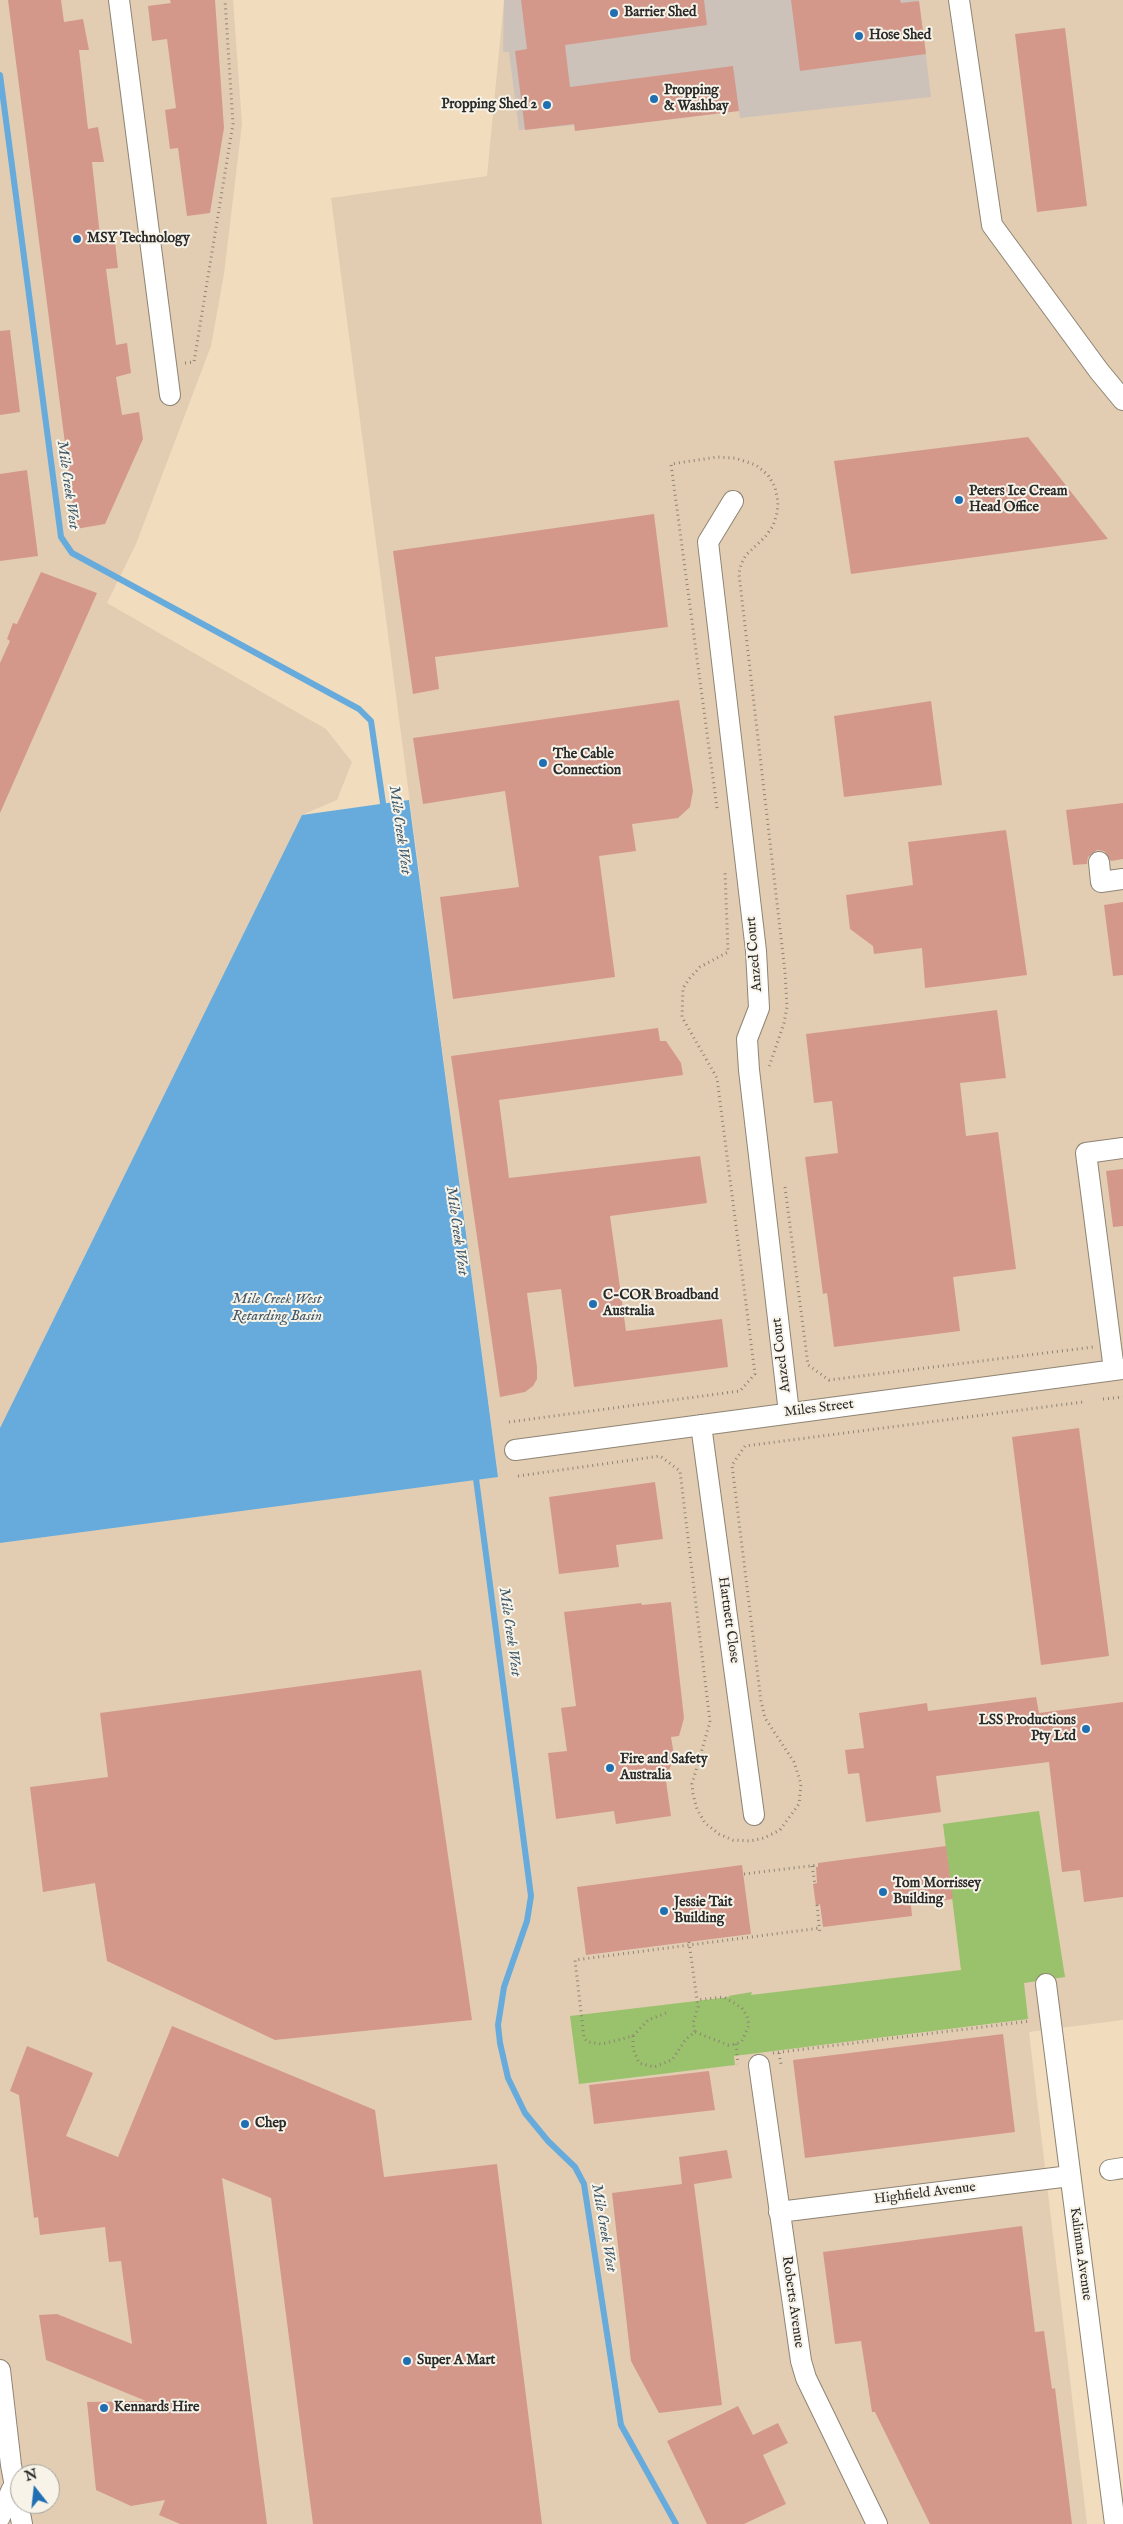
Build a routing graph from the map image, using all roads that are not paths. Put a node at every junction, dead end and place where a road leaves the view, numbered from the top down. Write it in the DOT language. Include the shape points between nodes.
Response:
graph roads {
  1 [pos="119,0"];
  2 [pos="959,0"];
  3 [pos="170,395"];
  4 [pos="1123,400"];
  5 [pos="733,501"];
  6 [pos="1098,862"];
  7 [pos="1123,879"];
  8 [pos="1123,1148"];
  9 [pos="1118,1370"];
  10 [pos="789,1412"];
  11 [pos="701,1425"];
  12 [pos="515,1450"];
  13 [pos="754,1815"];
  14 [pos="1046,1984"];
  15 [pos="759,2059"];
  16 [pos="1070,2176"];
  17 [pos="779,2212"];
  18 [pos="0,2370"];
  19 [pos="11,2464"];
  20 [pos="10,2494"];
  21 [pos="10,2506"];
  22 [pos="0,2517"];
  23 [pos="8,2524"];
  24 [pos="877,2524"];
  25 [pos="1115,2524"];
  1 -- 3 [label="street"];
  2 -- 4 [label="street" via="992,225"];
  5 -- 10 [label="street, Anzed Court" via="708,542 756,951 759,1008 748,1039 749,1070"];
  6 -- 7 [label="street" via="1101,882"];
  8 -- 9 [label="street" via="1086,1152 1110,1345"];
  9 -- 10 [label="street, Miles Street"];
  10 -- 11 [label="street, Miles Street"];
  11 -- 12 [label="street, Miles Street"];
  11 -- 13 [label="street, Hartnett Close"];
  14 -- 16 [label="street, Kalimna Avenue"];
  15 -- 17 [label="street, Roberts Avenue"];
  16 -- 17 [label="street, Highfield Avenue"];
  16 -- 25 [label="street, Kalimna Avenue"];
  17 -- 24 [label="street, Roberts Avenue" via="806,2378"];
  18 -- 19 [label="street"];
  20 -- 22 [label="street"];
  21 -- 23 [label="street"];
}
